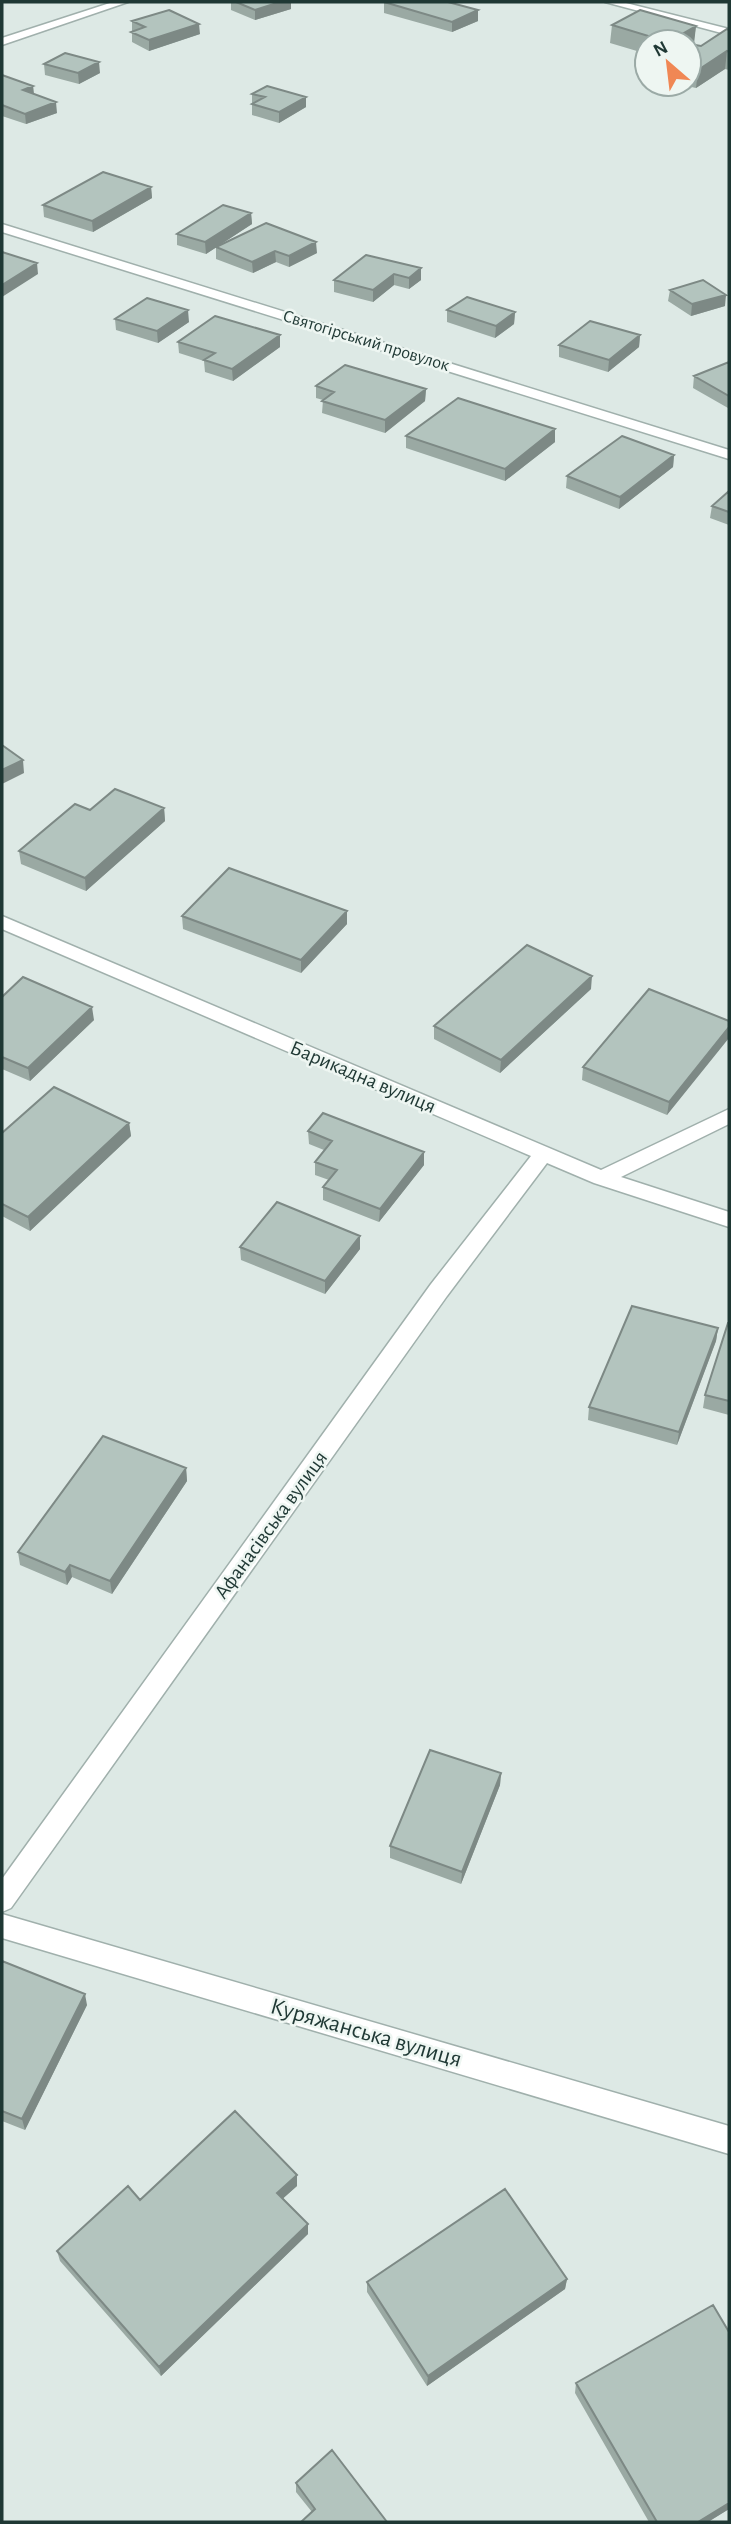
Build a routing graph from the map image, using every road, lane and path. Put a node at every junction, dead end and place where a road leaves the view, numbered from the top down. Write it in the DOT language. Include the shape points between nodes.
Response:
graph roads {
  1 [pos="123,2"];
  2 [pos="610,2"];
  3 [pos="729,32"];
  4 [pos="2,42"];
  5 [pos="2,228"];
  6 [pos="729,455"];
  7 [pos="2,922"];
  8 [pos="729,1116"];
  9 [pos="543,1154"];
  10 [pos="601,1178"];
  11 [pos="729,1220"];
  12 [pos="2,1899"];
  13 [pos="2,1926"];
  14 [pos="729,2140"];
  1 -- 4 [label="street"];
  2 -- 3 [label="street"];
  5 -- 6 [label="street, Святогірський провулок"];
  7 -- 9 [label="street, Барикадна вулиця"];
  8 -- 10 [label="street"];
  9 -- 10 [label="street, Барикадна вулиця"];
  9 -- 12 [label="street, Афанасівська вулиця" via="439,1290"];
  10 -- 11 [label="street, Барикадна вулиця"];
  13 -- 14 [label="street, Куряжанська вулиця"];
}
